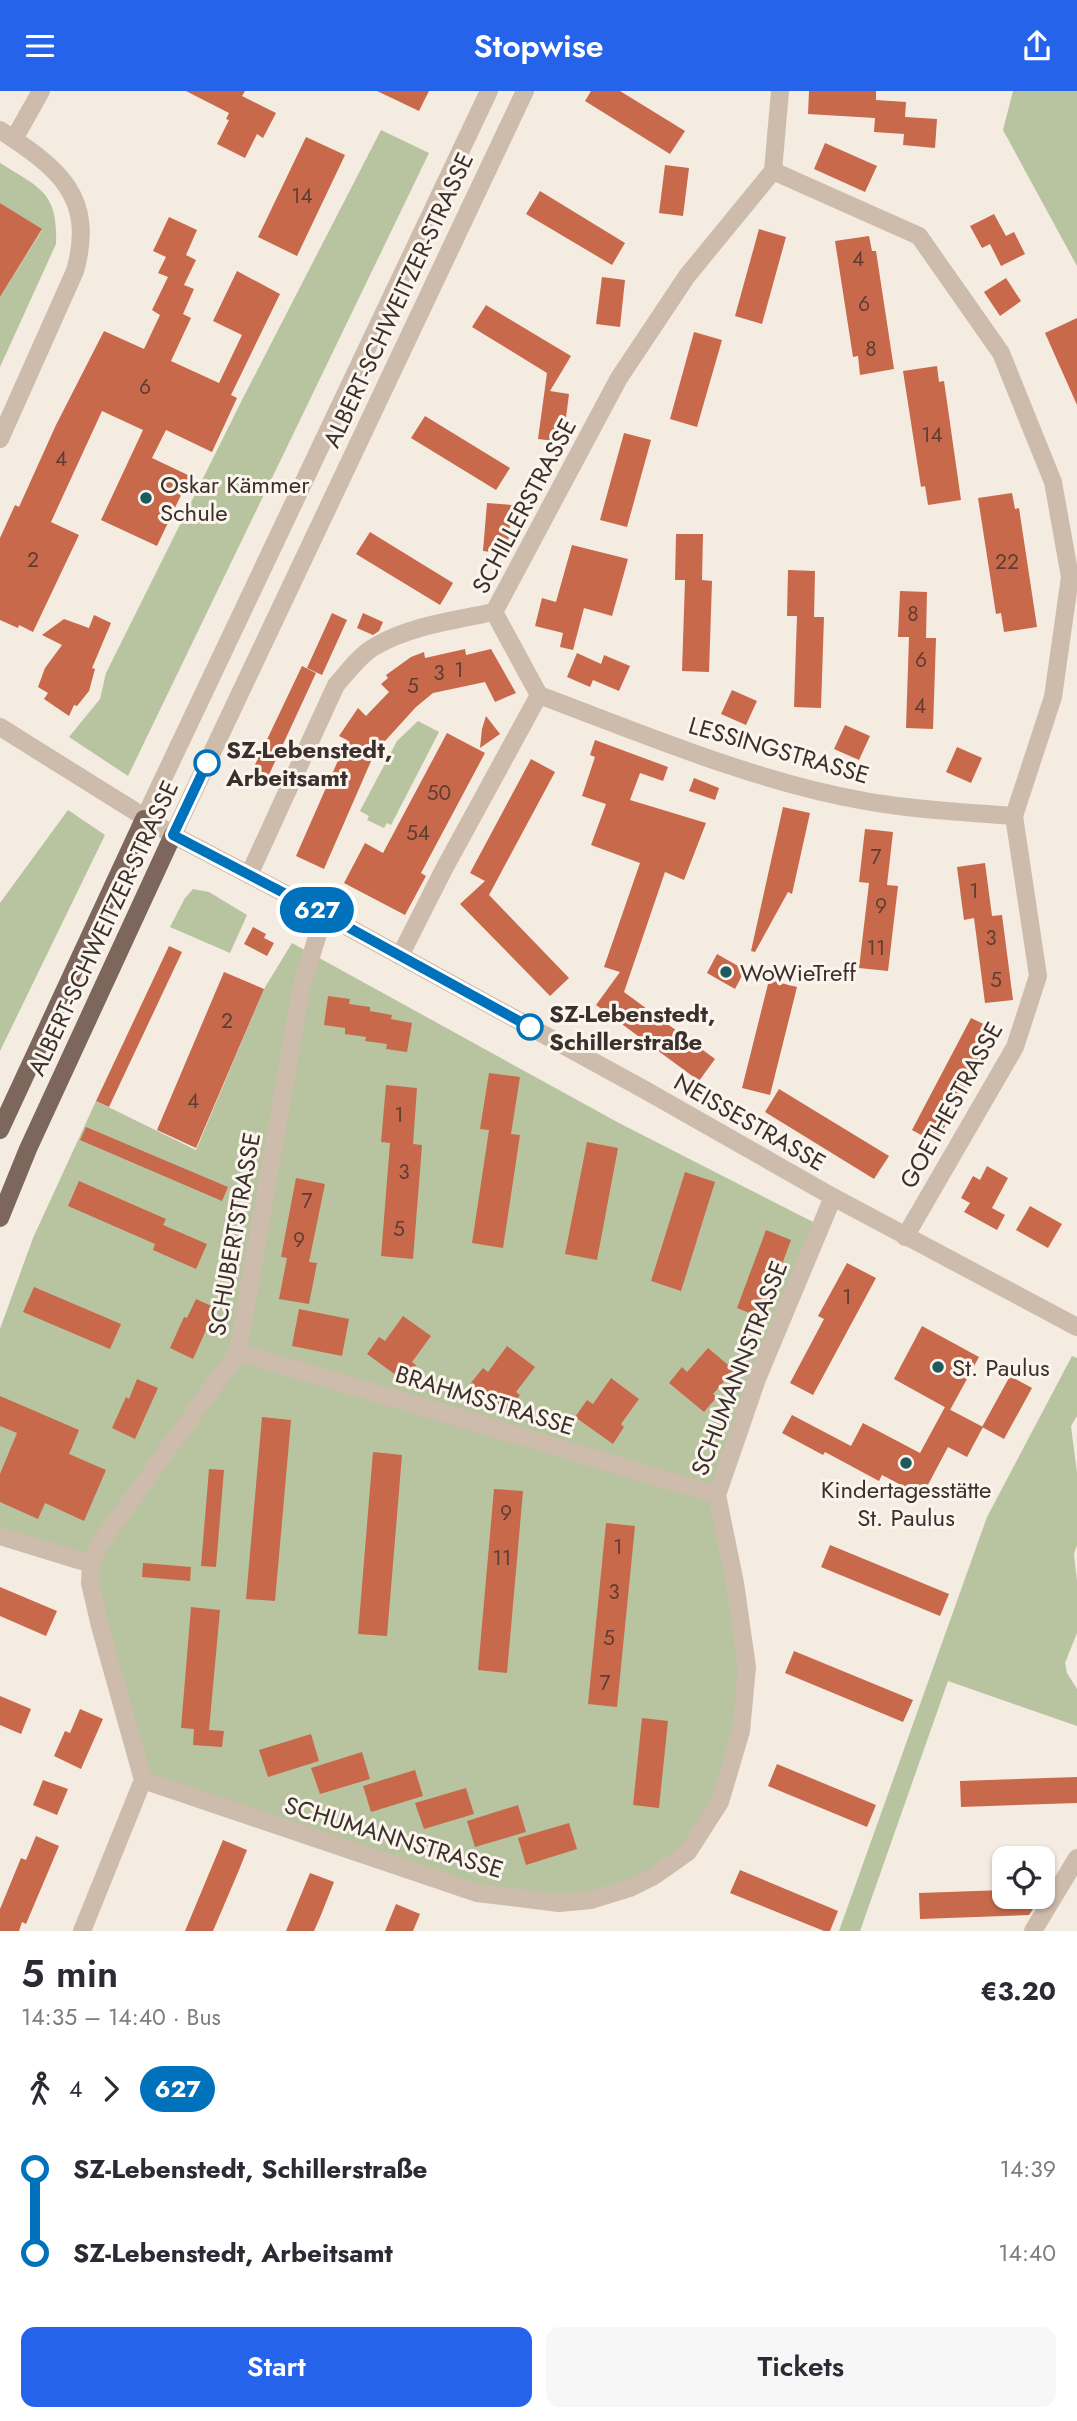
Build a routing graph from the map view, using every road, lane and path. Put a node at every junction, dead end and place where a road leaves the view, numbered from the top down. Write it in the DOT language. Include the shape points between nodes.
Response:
graph roads {
  1 [pos="41,91"];
  2 [pos="489,91"];
  3 [pos="525,91"];
  4 [pos="780,91"];
  5 [pos="7,135"];
  6 [pos="773,171"];
  7 [pos="0,439"];
  8 [pos="494,612"];
  9 [pos="539,695"];
  10 [pos="0,727"];
  11 [pos="1014,816"];
  12 [pos="144,819"];
  13 [pos="173,835"];
  14 [pos="249,875"];
  15 [pos="324,914"];
  16 [pos="400,956"];
  17 [pos="0,1130"];
  18 [pos="833,1197"];
  19 [pos="0,1217"];
  20 [pos="905,1237"];
  21 [pos="1077,1327"];
  22 [pos="238,1352"];
  23 [pos="717,1495"];
  24 [pos="0,1536"];
  25 [pos="91,1564"];
  26 [pos="144,1780"];
  27 [pos="1077,1858"];
  28 [pos="82,1931"];
  29 [pos="1033,1931"];
  1 -- 5 [label="street"];
  2 -- 12 [label="street, ALBERT-SCHWEITZER-STRASSE"];
  3 -- 13 [label="street, ALBERT-SCHWEITZER-STRASSE"];
  4 -- 6 [label="street"];
  5 -- 7 [label="street" via="47,163 70,187 80,217 81,251"];
  6 -- 8 [label="street, SCHILLERSTRASSE" via="687,276 619,378"];
  6 -- 11 [label="street, GOETHESTRASSE" via="919,236 1001,353 1053,482 1070,577 1053,697"];
  8 -- 9 [label="street, SCHILLERSTRASSE"];
  8 -- 14 [label="street" via="410,631 373,647 354,665 336,685"];
  9 -- 11 [label="street, LESSINGSTRASSE" via="781,781 864,801"];
  9 -- 16 [label="street"];
  10 -- 12 [label="street, NEISSESTRASSE"];
  11 -- 20 [label="street, GOETHESTRASSE" via="1038,976 1016,1047"];
  12 -- 13 [label="street, NEISSESTRASSE"];
  12 -- 17 [label="main road, ALBERT-SCHWEITZER-STRASSE"];
  13 -- 14 [label="street, NEISSESTRASSE"];
  13 -- 19 [label="main road, ALBERT-SCHWEITZER-STRASSE"];
  14 -- 15 [label="street, NEISSESTRASSE"];
  15 -- 16 [label="street, NEISSESTRASSE"];
  15 -- 22 [label="street, SCHUBERTSTRASSE" via="301,989"];
  16 -- 18 [label="street, NEISSESTRASSE"];
  18 -- 20 [label="street, NEISSESTRASSE"];
  18 -- 23 [label="street, SCHUMANNSTRASSE" via="757,1379"];
  20 -- 21 [label="street, NEISSESTRASSE"];
  22 -- 23 [label="street, BRAHMSSTRASSE"];
  22 -- 25 [label="street, SCHUBERTSTRASSE" via="98,1546"];
  23 -- 26 [label="street, SCHUMANNSTRASSE" via="747,1667 741,1731 720,1802 688,1852 641,1883 591,1900 559,1903 477,1893"];
  24 -- 25 [label="street"];
  25 -- 26 [label="street" via="90,1583 100,1626"];
  26 -- 28 [label="street"];
  27 -- 29 [label="street"];
}
